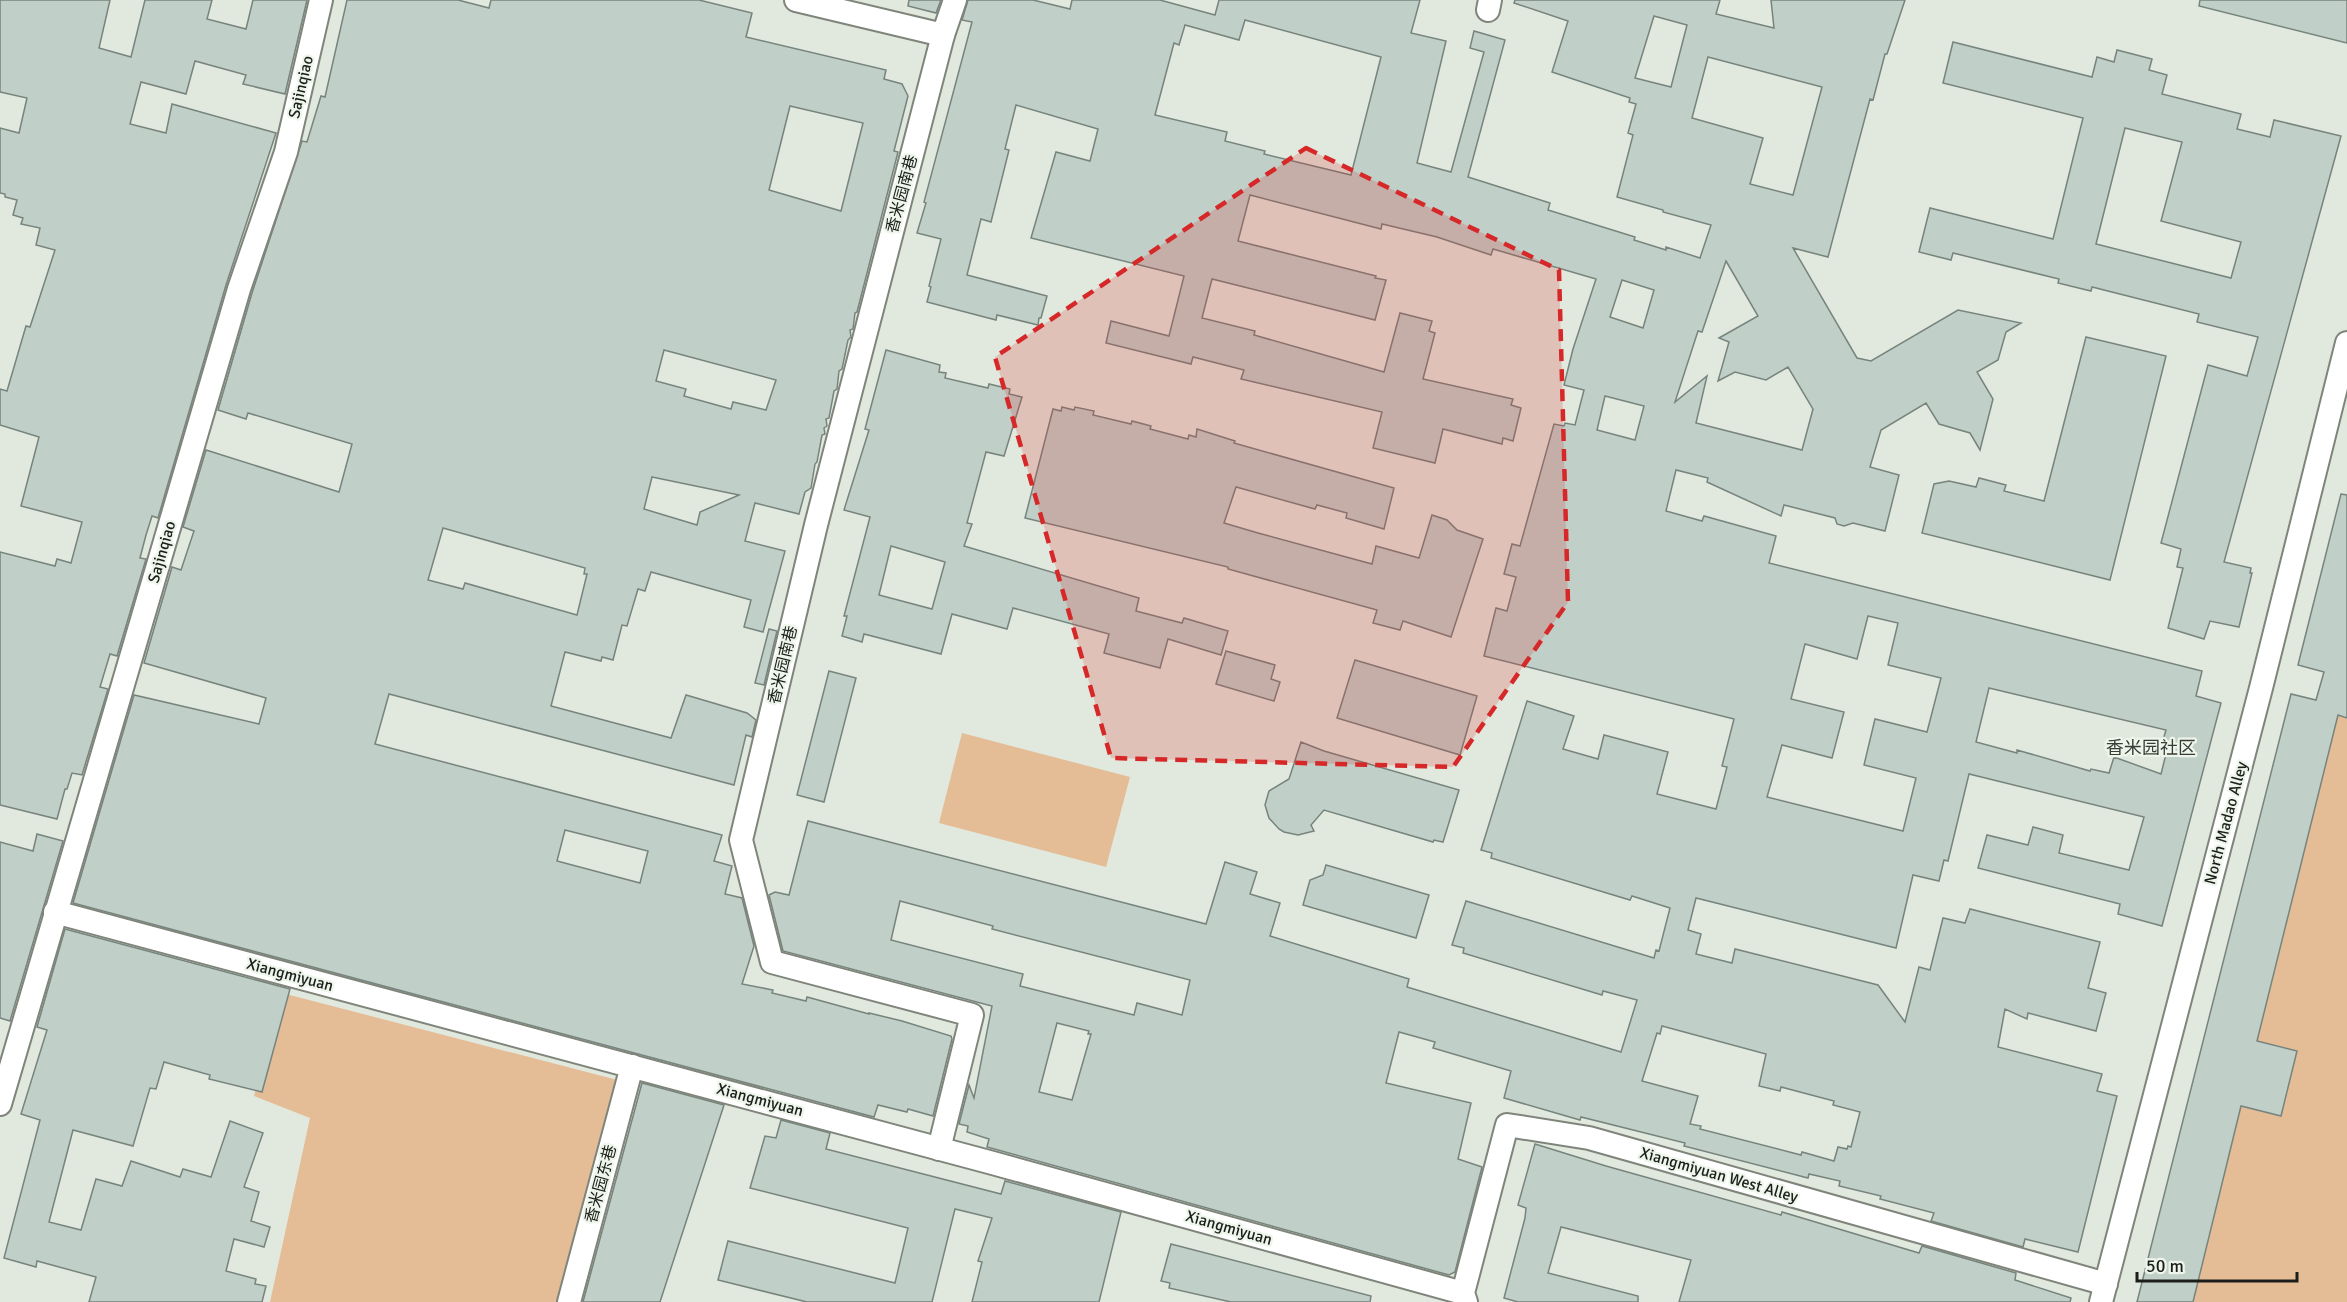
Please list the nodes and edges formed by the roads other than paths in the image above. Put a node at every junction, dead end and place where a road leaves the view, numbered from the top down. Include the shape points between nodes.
1 (321, 0) edge
2 (796, 0) edge
3 (954, 0) edge
4 (943, 35) junction
5 (2347, 344) edge
6 (56, 912) junction
7 (632, 1066) junction
8 (0, 1104) edge
9 (939, 1149) junction
10 (2104, 1293) edge
11 (1464, 1298) edge
12 (569, 1302) edge

1 - 6 street, Sajinqiao via 286,152 239,289
2 - 4 street
3 - 4 street
4 - 9 street, 香米园南巷 via 816,525 741,840 772,962 972,1015
5 - 10 street, North Madao Alley
6 - 7 street, Xiangmiyuan
6 - 8 street, Sajinqiao
7 - 9 street, Xiangmiyuan
7 - 12 street, 香米园东巷
9 - 11 street, Xiangmiyuan
10 - 11 street, Xiangmiyuan West Alley via 1589,1138 1507,1125

